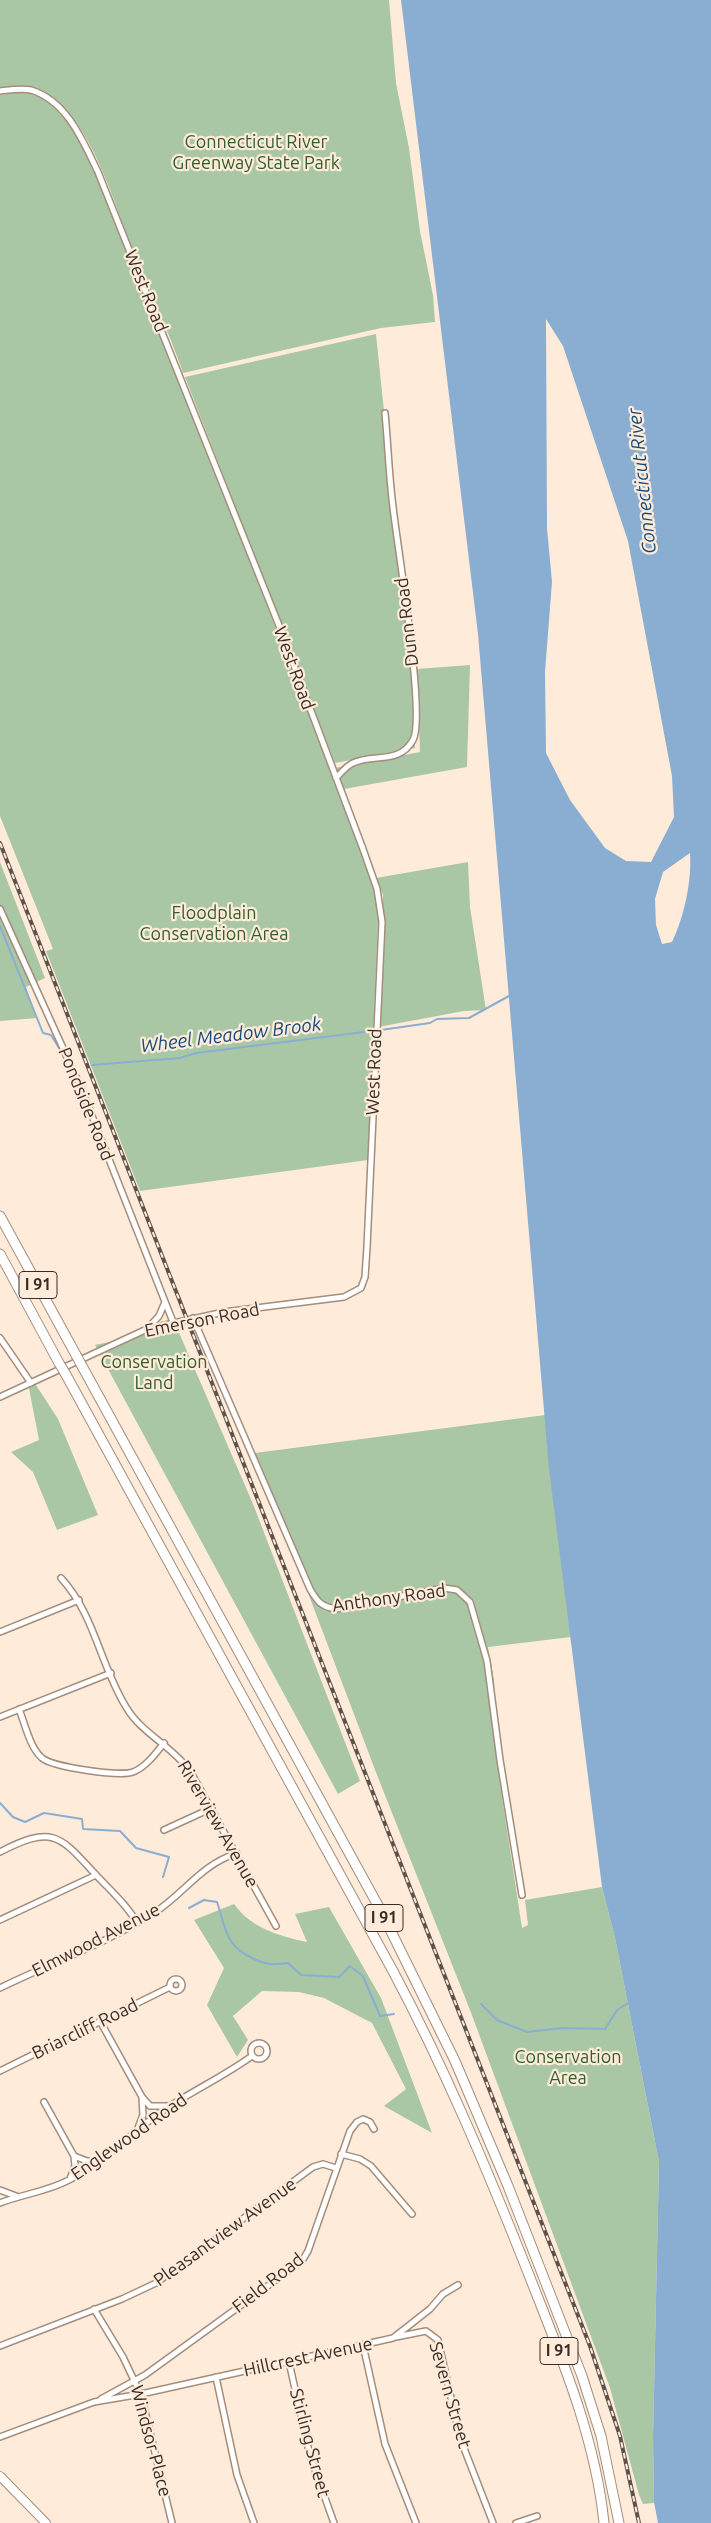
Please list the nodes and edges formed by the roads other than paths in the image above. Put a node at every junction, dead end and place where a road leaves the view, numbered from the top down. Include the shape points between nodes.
1 (0, 91) edge
2 (384, 413) dead end
3 (336, 778) junction
4 (0, 909) edge
5 (0, 1216) edge
6 (0, 1254) edge
7 (356, 1292) joint
8 (165, 1302) junction
9 (193, 1318) junction
10 (173, 1322) junction
11 (147, 1329) junction
12 (0, 1338) edge
13 (31, 1383) junction
14 (0, 1397) edge
15 (61, 1578) dead end
16 (79, 1600) junction
17 (0, 1632) edge
18 (111, 1673) junction
19 (18, 1709) junction
20 (0, 1717) edge
21 (164, 1743) junction
22 (212, 1808) junction
23 (164, 1830) dead end
24 (0, 1852) edge
25 (236, 1853) junction
26 (96, 1875) junction
27 (522, 1895) dead end
28 (0, 1920) edge
29 (137, 1922) junction
30 (276, 1926) dead end
31 (0, 1988) edge
32 (170, 1988) dead end
33 (100, 2021) junction
34 (252, 2056) dead end
35 (0, 2071) edge
36 (142, 2097) junction
37 (44, 2102) dead end
38 (170, 2106) junction
39 (374, 2129) dead end
40 (135, 2134) junction
41 (341, 2154) junction
42 (74, 2156) junction
43 (101, 2161) junction
44 (336, 2168) junction
45 (69, 2180) junction
46 (0, 2190) edge
47 (18, 2196) junction
48 (0, 2203) edge
49 (412, 2214) dead end
50 (458, 2285) dead end
51 (94, 2309) junction
52 (393, 2338) junction
53 (363, 2345) junction
54 (0, 2346) edge
55 (289, 2362) junction
56 (216, 2377) junction
57 (135, 2381) junction
58 (141, 2394) junction
59 (94, 2402) junction
60 (0, 2437) edge
61 (0, 2476) edge
62 (537, 2516) dead end
63 (46, 2523) edge
64 (172, 2523) edge
65 (254, 2523) edge
66 (334, 2523) edge
67 (416, 2523) edge
68 (493, 2523) edge
69 (516, 2523) edge
70 (604, 2523) edge
71 (618, 2523) edge

1 - 3 street, West Road via 30,90 49,98 63,110 77,131 98,172 215,460
2 - 3 street, Dunn Road via 417,731 408,748 400,753 390,758 353,762
3 - 7 street, West Road via 376,890 382,922 368,1247 364,1280
4 - 8 street, Pondside Road via 79,1083
5 - 71 highway, I 91, bridge via 380,1911 455,2061 582,2376 602,2436
6 - 70 highway, I 91, bridge via 397,1979 441,2066 491,2181 571,2383 592,2455
7 - 9 street, Emerson Road via 340,1298
8 - 10 street, Pondside Road
8 - 11 street via 159,1316
9 - 10 street, Emerson Road
9 - 27 street, Anthony Road via 318,1602 336,1609 444,1588 457,1590 470,1602 487,1662
10 - 11 street, Emerson Road
11 - 13 street, Emerson Road
12 - 13 street
13 - 14 street, Emerson Road
15 - 16 street, Riverview Avenue
16 - 17 street
16 - 18 street, Riverview Avenue
18 - 19 street
18 - 21 street, Riverview Avenue via 130,1713
19 - 20 street
19 - 21 street via 40,1756 54,1764 129,1773 145,1764
21 - 22 street, Riverview Avenue via 187,1766
22 - 23 street
22 - 25 street, Riverview Avenue
24 - 26 street via 39,1837 56,1839 71,1846
25 - 29 street, Elmwood Avenue via 208,1867 175,1898
25 - 30 street, Riverview Avenue
26 - 28 street
26 - 29 street
29 - 31 street, Elmwood Avenue
32 - 33 street, Briarcliff Road
33 - 35 street, Briarcliff Road
33 - 36 street
34 - 38 street, Englewood Road
36 - 38 street via 153,2106
36 - 40 street via 143,2115
37 - 42 street
38 - 40 street, Englewood Road
39 - 41 street, Field Road via 367,2120 359,2121 350,2130
40 - 43 street, Englewood Road
41 - 44 street, Field Road
41 - 49 street via 371,2166
42 - 43 street via 87,2161
42 - 45 street via 75,2169
43 - 45 street, Englewood Road
44 - 51 street, Pleasantview Avenue via 323,2164 313,2166 160,2281
44 - 57 street, Field Road via 305,2258
45 - 47 street, Englewood Road via 37,2193
46 - 47 street
47 - 48 street, Englewood Road
50 - 52 street, Hillcrest Avenue via 443,2294 430,2309
51 - 54 street, Pleasantview Avenue
51 - 57 street, Windsor Place
52 - 53 street, Hillcrest Avenue
52 - 68 street, Severn Street via 426,2331 438,2342 458,2432
53 - 55 street, Hillcrest Avenue
53 - 67 street via 384,2440
55 - 56 street, Hillcrest Avenue
55 - 66 street, Stirling Street via 310,2456
56 - 58 street, Hillcrest Avenue
56 - 65 street via 237,2476
57 - 58 street, Windsor Place
57 - 59 street, Field Road
58 - 59 street, Field Road
58 - 64 street, Windsor Place
59 - 60 street, Field Road
61 - 63 main road
62 - 69 street

